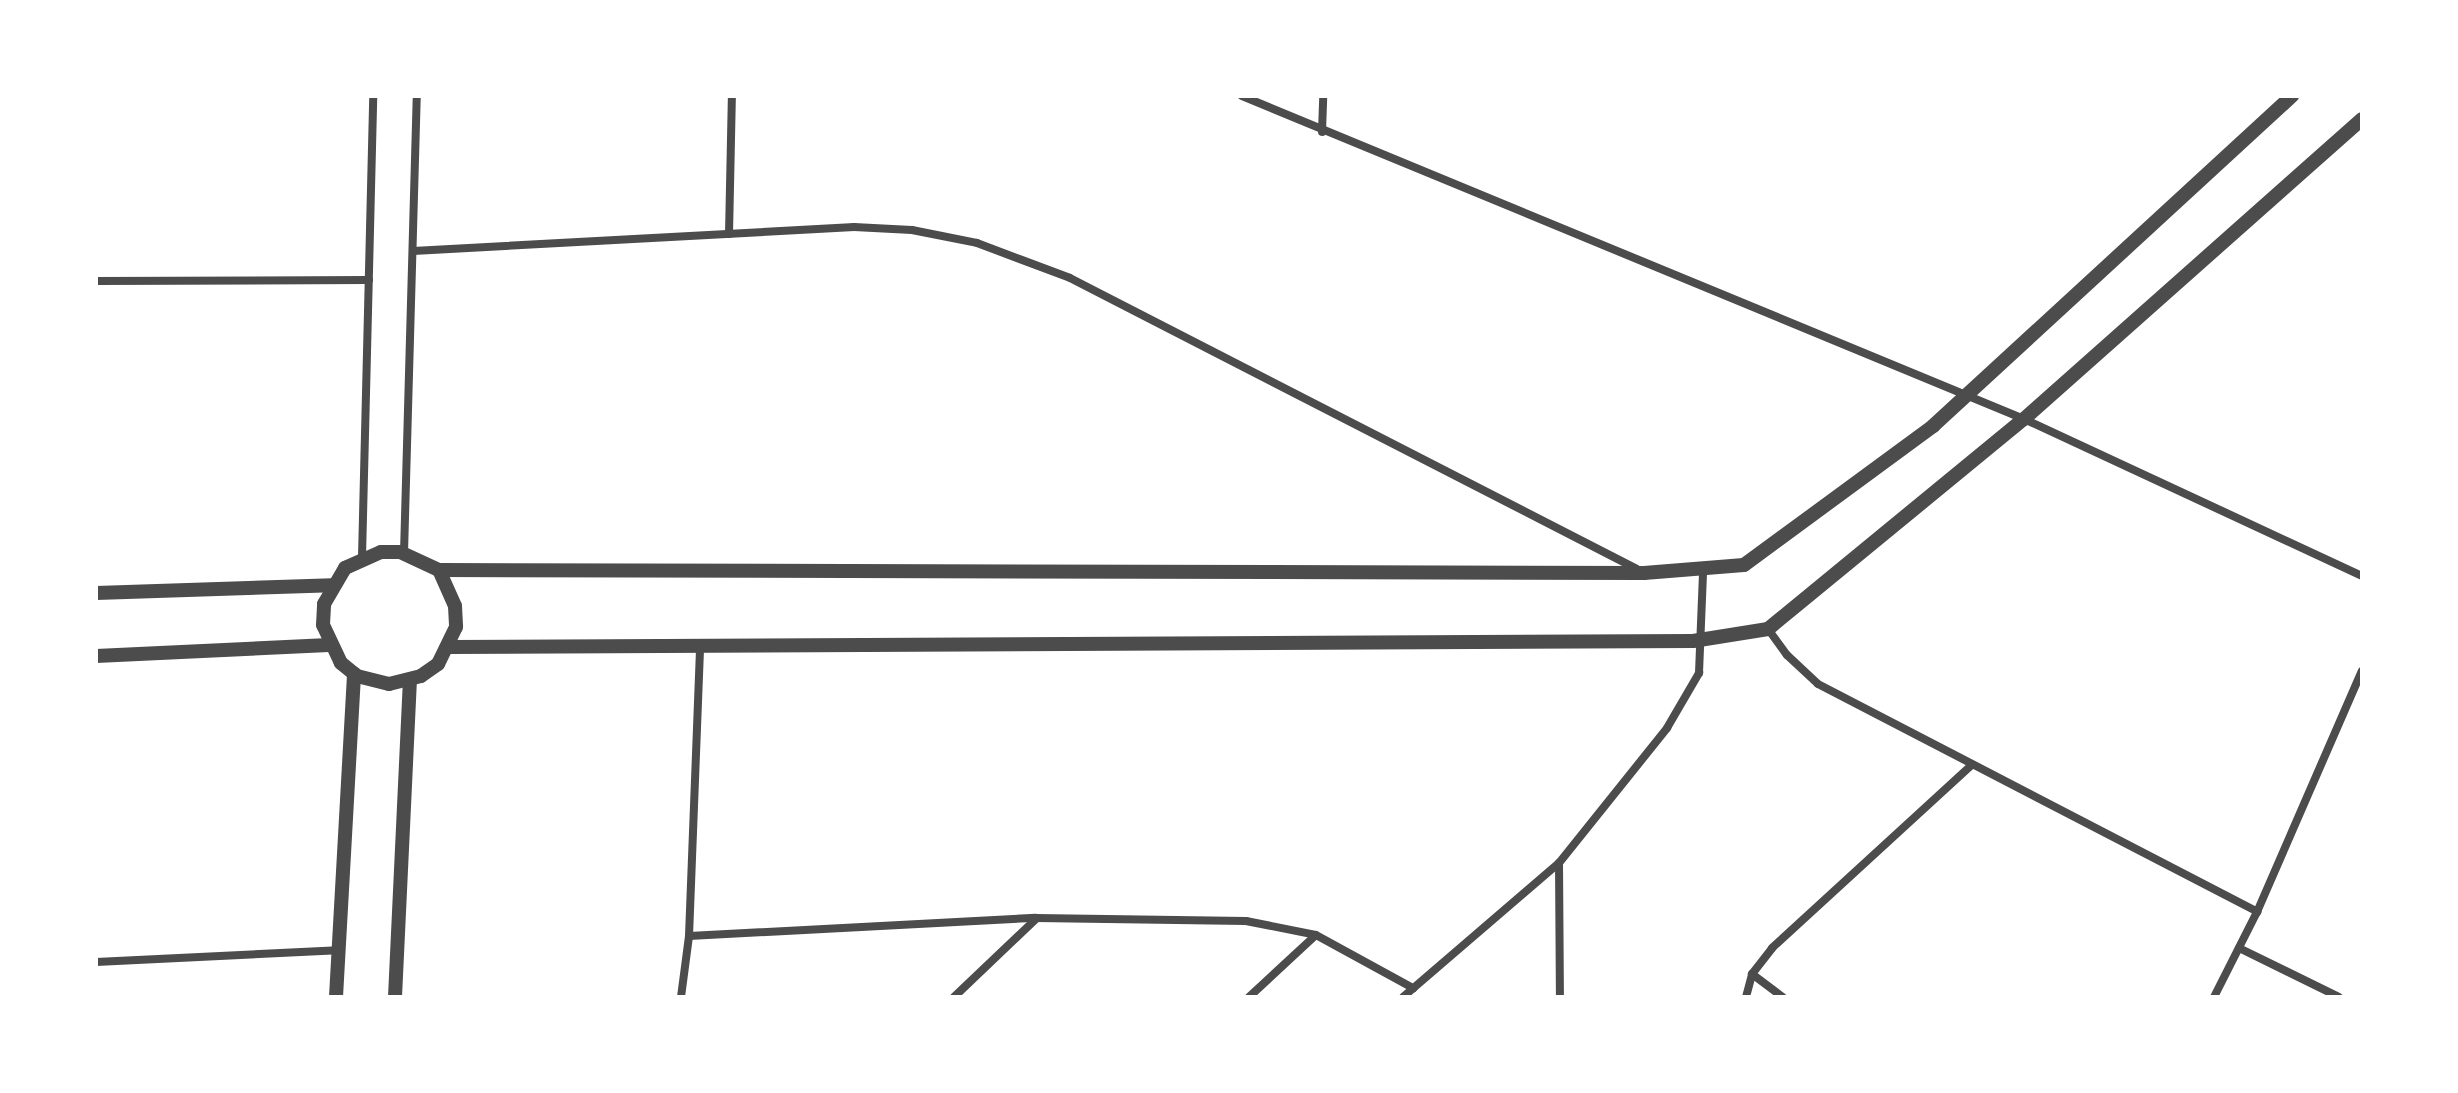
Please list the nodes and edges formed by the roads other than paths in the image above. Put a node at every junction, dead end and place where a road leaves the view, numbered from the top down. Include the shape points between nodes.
1 (373, 96) edge
2 (417, 96) edge
3 (732, 96) edge
4 (1242, 96) edge
5 (1323, 96) edge
6 (2292, 96) edge
7 (2362, 119) edge
8 (1322, 132) junction
9 (729, 234) junction
10 (413, 251) junction
11 (369, 280) junction
12 (96, 281) edge
13 (1966, 397) junction
14 (2024, 419) junction
15 (404, 553) junction
16 (362, 557) junction
17 (439, 570) junction
18 (1703, 572) junction
19 (1644, 573) junction
20 (2362, 576) edge
21 (332, 585) junction
22 (96, 593) edge
23 (1768, 629) junction
24 (1703, 639) junction
25 (701, 643) junction
26 (329, 645) junction
27 (450, 647) junction
28 (96, 656) edge
29 (2362, 671) edge
30 (354, 673) junction
31 (410, 680) junction
32 (1972, 765) junction
33 (1559, 863) junction
34 (2257, 912) junction
35 (1036, 918) junction
36 (1316, 935) junction
37 (689, 936) junction
38 (2239, 948) junction
39 (338, 950) junction
40 (96, 962) edge
41 (1752, 974) junction
42 (1413, 988) junction
43 (336, 997) edge
44 (395, 997) edge
45 (681, 997) edge
46 (954, 997) edge
47 (1249, 997) edge
48 (1403, 997) edge
49 (1560, 997) edge
50 (1746, 997) edge
51 (1783, 997) edge
52 (2214, 997) edge
53 (2339, 997) edge

1 - 11 street
2 - 10 street
3 - 9 street
4 - 8 street
5 - 8 street
6 - 13 street
7 - 14 street
8 - 13 street
9 - 10 street
9 - 19 street via 854,227 912,230 977,243 1070,278
10 - 15 street
11 - 12 street
11 - 16 street
13 - 14 street
13 - 18 street via 1744,565
14 - 20 street
14 - 23 street
15 - 16 street
15 - 17 street
16 - 21 street
17 - 19 street
17 - 27 street via 455,606
18 - 19 street
18 - 24 street
21 - 22 street
21 - 26 street via 323,625
23 - 24 street
23 - 32 street via 1818,684
24 - 25 street
24 - 33 street via 1699,673 1667,728
25 - 27 street
25 - 37 street
26 - 28 street
26 - 30 street
27 - 31 street via 438,664
29 - 34 street
30 - 31 street via 372,682
30 - 39 street
31 - 44 street
32 - 34 street
32 - 41 street via 1772,948
33 - 42 street
33 - 49 street
34 - 38 street
35 - 36 street via 1246,921
35 - 37 street
35 - 46 street
36 - 42 street
36 - 47 street
37 - 45 street
38 - 52 street
38 - 53 street
39 - 40 street
39 - 43 street
41 - 50 street
41 - 51 street
42 - 48 street

